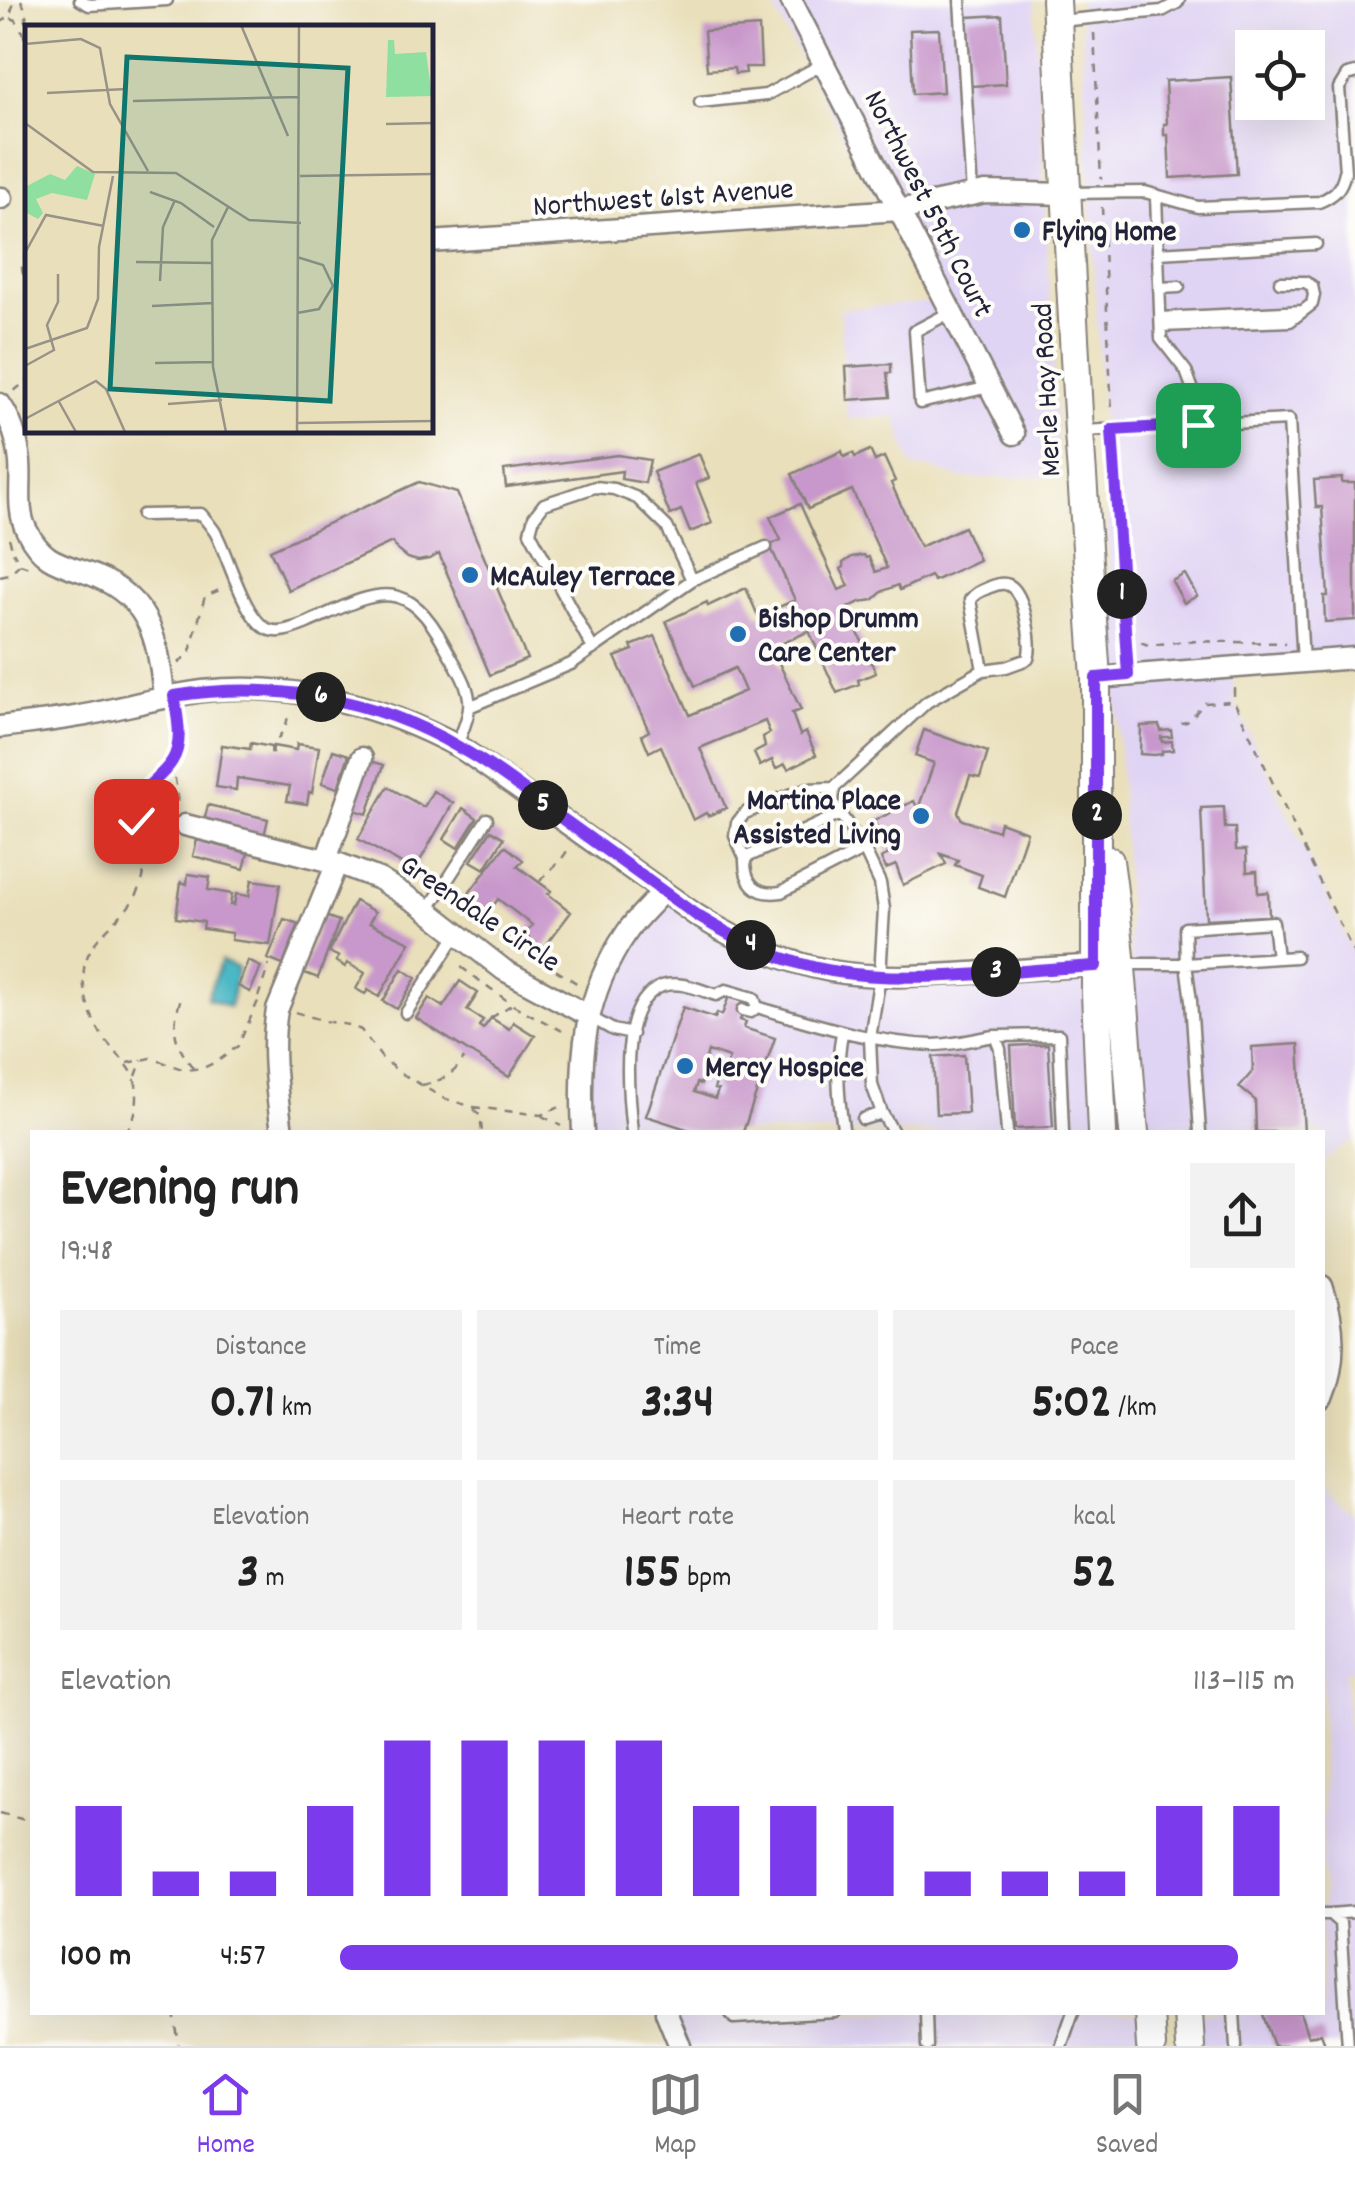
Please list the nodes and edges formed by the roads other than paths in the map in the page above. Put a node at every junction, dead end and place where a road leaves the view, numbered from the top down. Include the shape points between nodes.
1 (80, 0) edge
2 (167, 0) edge
3 (792, 0) edge
4 (960, 0) edge
5 (1178, 0) edge
6 (1057, 10) edge
7 (824, 64) junction
8 (1355, 73) edge
9 (700, 102) dead end
10 (1066, 194) junction
11 (972, 195) junction
12 (1156, 195) junction
13 (900, 210) junction
14 (432, 242) edge
15 (1316, 244) dead end
16 (1158, 252) junction
17 (1280, 282) dead end
18 (1178, 287) dead end
19 (1159, 288) junction
20 (952, 312) junction
21 (1161, 322) junction
22 (990, 386) junction
23 (0, 404) edge
24 (1198, 425) junction
25 (1079, 432) junction
26 (1014, 434) dead end
27 (142, 515) dead end
28 (766, 546) dead end
29 (692, 580) junction
30 (593, 650) junction
31 (1355, 658) edge
32 (1303, 662) junction
33 (983, 670) junction
34 (1096, 678) junction
35 (169, 696) junction
36 (470, 706) junction
37 (0, 728) edge
38 (457, 746) junction
39 (362, 758) dead end
40 (834, 788) junction
41 (840, 814) junction
42 (487, 819) dead end
43 (185, 824) road end
44 (864, 849) junction
45 (745, 858) junction
46 (332, 861) junction
47 (664, 891) junction
48 (428, 910) junction
49 (458, 932) junction
50 (1296, 956) dead end
51 (1277, 958) junction
52 (1186, 964) junction
53 (1108, 965) junction
54 (880, 976) junction
55 (716, 995) junction
56 (726, 1005) dead end
57 (757, 1007) junction
58 (743, 1010) dead end
59 (406, 1013) dead end
60 (589, 1016) junction
61 (842, 1033) junction
62 (632, 1034) junction
63 (996, 1036) junction
64 (870, 1038) junction
65 (882, 1113) junction
66 (863, 1119) dead end
67 (842, 1128) dead end
68 (282, 1130) edge
69 (583, 1130) edge
70 (632, 1130) edge
71 (892, 1130) edge
72 (1008, 1130) edge
73 (1062, 1130) edge
74 (1102, 1130) edge
75 (1134, 1130) edge
76 (1200, 1130) edge
77 (1325, 1298) edge
78 (1327, 1363) edge
79 (1355, 1912) edge
80 (1326, 1914) edge
81 (667, 2015) edge
82 (732, 2015) edge
83 (784, 2015) edge
84 (926, 2015) edge
85 (1072, 2015) edge
86 (1149, 2015) edge
87 (1188, 2015) edge
88 (1234, 2015) edge
89 (680, 2046) edge
90 (928, 2046) edge
91 (1060, 2046) edge
92 (1151, 2046) edge
93 (1190, 2046) edge
94 (1236, 2046) edge
95 (1348, 2046) edge

1 - 2 lane
3 - 7 street, Northwest 59th Court
4 - 11 lane
5 - 6 lane via 1162,10
6 - 10 main road, Merle Hay Road
7 - 9 lane via 766,94
7 - 13 street, Northwest 59th Court
8 - 12 lane via 1339,88 1345,172 1333,196 1198,208
10 - 11 street, Northwest 61st Avenue
10 - 12 lane
10 - 25 main road, Merle Hay Road
11 - 13 street, Northwest 61st Avenue
12 - 16 lane
13 - 14 street, Northwest 61st Avenue
13 - 20 street, Northwest 59th Court
15 - 16 lane
16 - 19 lane
17 - 21 lane via 1312,286 1312,304 1304,311
18 - 19 lane
19 - 21 lane
20 - 22 street, Northwest 59th Court
20 - 22 lane via 915,331 920,403
21 - 24 lane via 1162,339 1193,390
22 - 26 street, Northwest 59th Court
23 - 35 street via 15,436 25,528 60,565 114,585 138,606 154,634
24 - 25 lane
24 - 32 lane via 1290,420
25 - 34 main road, Merle Hay Road
27 - 36 lane via 201,514 254,619 270,630 290,630 370,596 406,598 436,628
28 - 29 lane
29 - 30 lane
29 - 30 lane via 667,527 637,498 595,487 544,504 530,532
30 - 36 lane
31 - 32 street
32 - 34 street
33 - 33 lane via 1023,662 1031,653 1021,602 1008,584 970,600
33 - 40 lane via 927,702
34 - 53 main road, Merle Hay Road
35 - 37 street
35 - 38 street via 273,691 333,699 392,716
36 - 38 lane
38 - 47 street
39 - 46 street
40 - 41 lane via 832,803
40 - 45 lane via 805,789 745,812 734,836
41 - 44 lane
41 - 45 lane
42 - 48 lane
43 - 46 street, Greendale Circle
44 - 45 lane via 768,894 744,874
44 - 54 lane via 884,909
46 - 48 street, Greendale Circle via 379,879
46 - 68 street via 273,1032
47 - 54 street via 762,950 832,971
47 - 60 street via 628,930 602,975
48 - 49 street, Greendale Circle
49 - 59 lane
49 - 60 street, Greendale Circle via 504,970
50 - 51 lane
51 - 52 lane
51 - 52 lane via 1274,922 1265,922 1185,928
52 - 53 lane
52 - 76 lane
53 - 54 street
53 - 74 main road, Merle Hay Road
53 - 75 main road, Merle Hay Road
54 - 64 lane
55 - 56 lane
55 - 57 lane via 726,990 754,998
55 - 62 lane via 681,984 662,986 642,1001
57 - 58 lane
57 - 61 lane
60 - 62 lane
60 - 69 street via 582,1048
61 - 64 lane
61 - 67 lane
62 - 70 lane
63 - 64 lane via 936,1045
63 - 72 lane
63 - 73 lane via 1059,1035
64 - 65 lane via 872,1085
65 - 66 lane
65 - 71 lane
77 - 78 street via 1332,1325
79 - 80 lane
80 - 95 lane via 1340,1924
81 - 89 street
82 - 83 lane
84 - 90 lane
85 - 91 lane
86 - 92 main road
87 - 93 main road
88 - 94 lane

